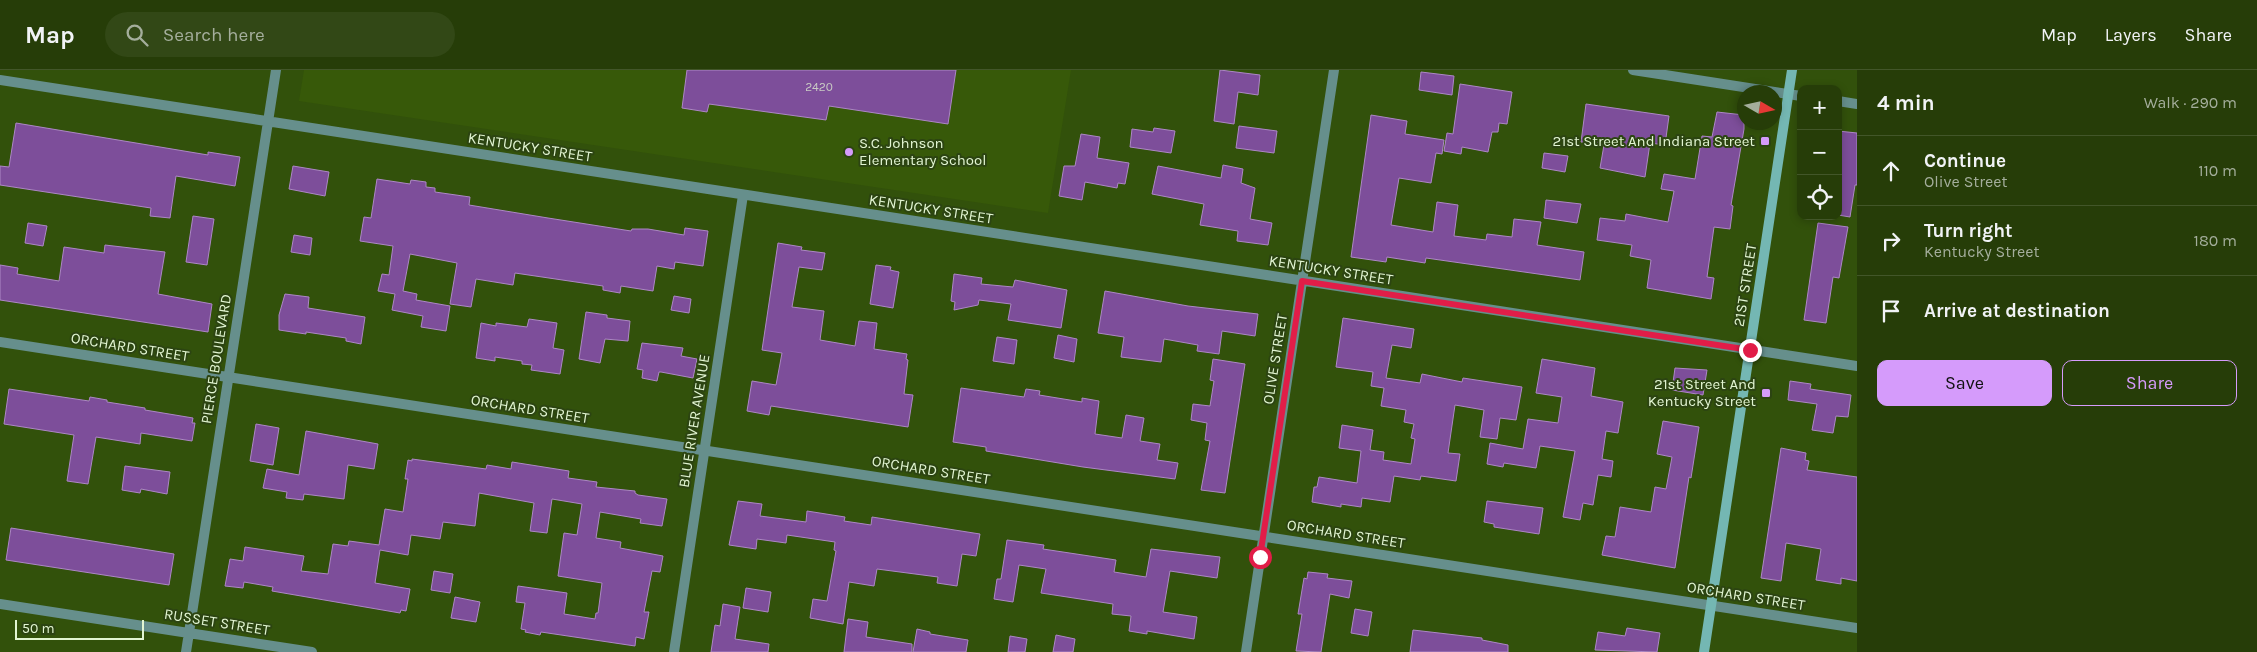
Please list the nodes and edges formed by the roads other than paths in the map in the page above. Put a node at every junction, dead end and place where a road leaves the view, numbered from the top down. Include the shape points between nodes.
1 (276, 70) edge
2 (1334, 70) edge
3 (1633, 70) edge
4 (1792, 70) edge
5 (0, 80) edge
6 (1788, 94) junction
7 (1797, 95) edge
8 (1842, 102) edge
9 (1857, 104) edge
10 (268, 122) junction
11 (744, 195) junction
12 (1302, 281) junction
13 (0, 342) edge
14 (1750, 350) junction
15 (1857, 366) edge
16 (229, 377) junction
17 (704, 451) junction
18 (1263, 537) junction
19 (0, 604) edge
20 (1711, 606) junction
21 (1857, 628) edge
22 (189, 633) junction
23 (186, 652) edge
24 (312, 652) edge
25 (674, 652) edge
26 (1246, 652) edge
27 (1704, 652) edge

1 - 10 street, PIERCE BOULEVARD
2 - 12 street, OLIVE STREET
3 - 6 street
4 - 6 street, 21ST STREET
5 - 10 street, KENTUCKY STREET
6 - 7 street
6 - 14 street, 21ST STREET
8 - 9 street
10 - 11 street, KENTUCKY STREET
10 - 16 street, PIERCE BOULEVARD
11 - 12 street, KENTUCKY STREET
11 - 17 street, BLUE RIVER AVENUE
12 - 14 street, KENTUCKY STREET
12 - 18 street, OLIVE STREET
13 - 16 street, ORCHARD STREET
14 - 15 street, KENTUCKY STREET
14 - 20 street, 21ST STREET
16 - 17 street, ORCHARD STREET
16 - 22 street, PIERCE BOULEVARD
17 - 18 street, ORCHARD STREET
17 - 25 street, BLUE RIVER AVENUE
18 - 20 street, ORCHARD STREET
18 - 26 street, OLIVE STREET
19 - 22 street, RUSSET STREET
20 - 21 street, ORCHARD STREET
20 - 27 street, 21ST STREET
22 - 23 street, PIERCE BOULEVARD
22 - 24 street, RUSSET STREET

